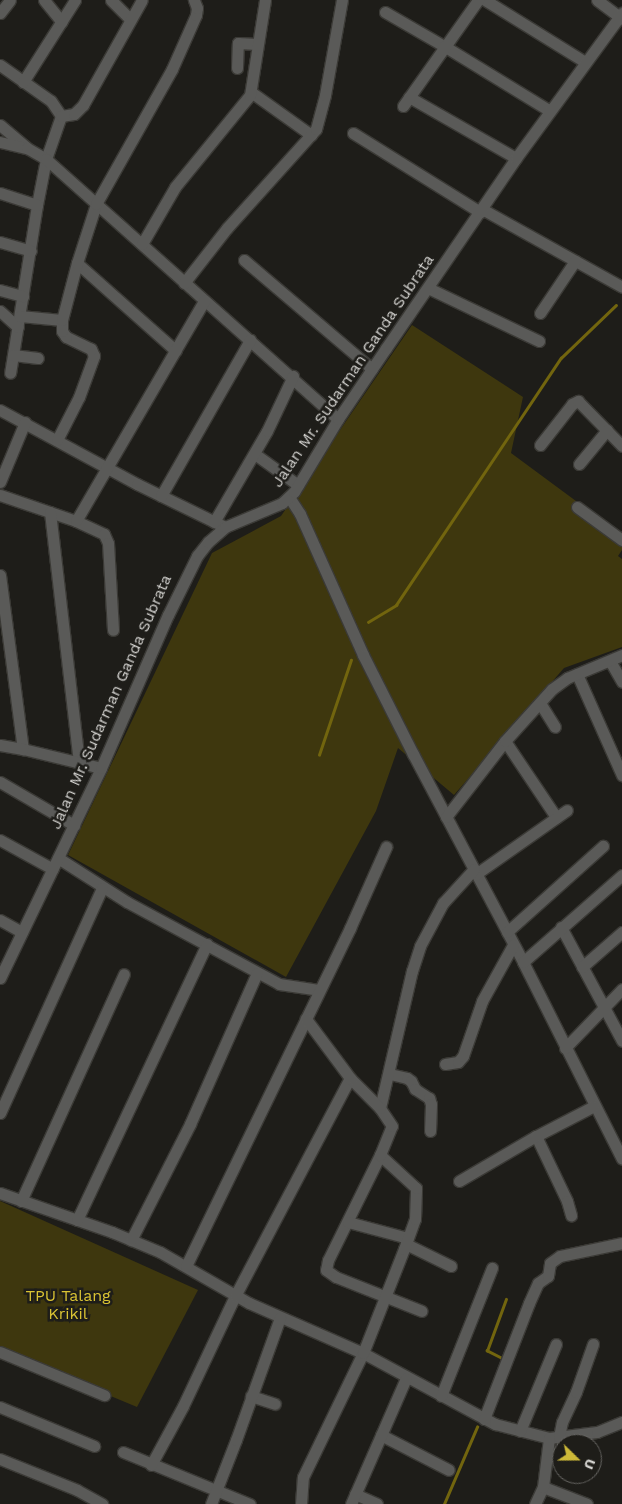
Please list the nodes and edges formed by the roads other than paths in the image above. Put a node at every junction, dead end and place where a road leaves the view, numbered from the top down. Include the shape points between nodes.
1 (10, 0) edge
2 (44, 0) edge
3 (76, 0) edge
4 (111, 0) edge
5 (142, 0) edge
6 (194, 0) edge
7 (265, 0) edge
8 (342, 0) edge
9 (478, 0) edge
10 (485, 0) edge
11 (597, 0) edge
12 (385, 12) dead end
13 (0, 13) edge
14 (621, 16) edge
15 (130, 19) junction
16 (62, 22) junction
17 (257, 44) junction
18 (444, 46) junction
19 (585, 62) junction
20 (237, 68) dead end
21 (1, 69) edge
22 (23, 82) junction
23 (251, 92) junction
24 (550, 111) junction
25 (61, 116) junction
26 (0, 125) edge
27 (353, 133) dead end
28 (311, 136) junction
29 (0, 142) edge
30 (27, 148) junction
31 (516, 158) junction
32 (46, 159) junction
33 (0, 193) edge
34 (96, 204) junction
35 (37, 205) junction
36 (481, 210) junction
37 (0, 242) edge
38 (142, 244) junction
39 (31, 252) junction
40 (244, 260) dead end
41 (575, 261) junction
42 (77, 263) junction
43 (184, 283) junction
44 (622, 287) edge
45 (428, 288) junction
46 (0, 290) edge
47 (24, 296) junction
48 (204, 301) junction
49 (0, 311) edge
50 (540, 313) dead end
51 (62, 320) junction
52 (19, 322) junction
53 (250, 340) junction
54 (539, 341) dead end
55 (176, 351) junction
56 (13, 355) junction
57 (38, 358) dead end
58 (372, 369) junction
59 (10, 373) dead end
60 (293, 376) junction
61 (0, 410) edge
62 (338, 419) junction
63 (25, 422) junction
64 (607, 430) junction
65 (57, 440) junction
66 (540, 445) dead end
67 (622, 446) edge
68 (259, 457) dead end
69 (579, 464) dead end
70 (106, 467) junction
71 (0, 482) edge
72 (298, 485) junction
73 (0, 495) edge
74 (161, 496) junction
75 (289, 497) junction
76 (578, 507) dead end
77 (50, 512) junction
78 (76, 522) junction
79 (214, 522) junction
80 (225, 527) junction
81 (622, 540) edge
82 (0, 575) edge
83 (113, 630) dead end
84 (622, 655) edge
85 (610, 661) junction
86 (577, 674) junction
87 (622, 682) edge
88 (540, 703) junction
89 (555, 728) dead end
90 (505, 741) junction
91 (0, 745) edge
92 (23, 749) junction
93 (79, 764) junction
94 (101, 768) junction
95 (622, 775) edge
96 (0, 782) edge
97 (567, 810) dead end
98 (446, 817) junction
99 (556, 817) junction
100 (74, 826) junction
101 (0, 840) edge
102 (602, 846) dead end
103 (386, 847) dead end
104 (58, 858) junction
105 (53, 869) junction
106 (475, 872) junction
107 (622, 874) edge
108 (102, 888) junction
109 (0, 920) edge
110 (561, 927) junction
111 (22, 932) junction
112 (507, 932) junction
113 (622, 932) edge
114 (207, 944) junction
115 (513, 945) junction
116 (523, 962) junction
117 (582, 967) junction
118 (258, 972) junction
119 (124, 974) dead end
120 (0, 978) edge
121 (622, 989) edge
122 (319, 990) junction
123 (603, 1008) junction
124 (306, 1019) junction
125 (622, 1041) edge
126 (565, 1048) junction
127 (445, 1064) dead end
128 (390, 1074) junction
129 (350, 1078) junction
130 (594, 1106) junction
131 (380, 1108) junction
132 (0, 1112) edge
133 (430, 1131) dead end
134 (536, 1136) junction
135 (618, 1141) edge
136 (380, 1155) junction
137 (622, 1158) edge
138 (459, 1181) dead end
139 (0, 1193) edge
140 (21, 1201) junction
141 (572, 1215) dead end
142 (78, 1220) junction
143 (348, 1222) junction
144 (131, 1240) junction
145 (407, 1241) junction
146 (622, 1243) edge
147 (186, 1266) junction
148 (451, 1266) dead end
149 (492, 1268) dead end
150 (236, 1296) junction
151 (385, 1298) junction
152 (422, 1311) dead end
153 (280, 1318) junction
154 (556, 1344) dead end
155 (594, 1344) dead end
156 (0, 1352) edge
157 (363, 1353) junction
158 (406, 1378) junction
159 (104, 1395) dead end
160 (251, 1396) junction
161 (441, 1396) junction
162 (275, 1404) dead end
163 (0, 1407) edge
164 (484, 1419) junction
165 (622, 1422) edge
166 (520, 1431) junction
167 (381, 1434) junction
168 (556, 1434) edge
169 (580, 1434) edge
170 (552, 1437) edge
171 (94, 1446) dead end
172 (552, 1446) edge
173 (122, 1452) dead end
174 (0, 1459) edge
175 (151, 1465) junction
176 (449, 1470) dead end
177 (543, 1488) junction
178 (216, 1491) junction
179 (353, 1499) edge
180 (102, 1504) edge
181 (211, 1504) edge
182 (250, 1504) edge
183 (301, 1504) edge
184 (377, 1504) edge
185 (535, 1504) edge
186 (587, 1504) edge

1 - 13 street
2 - 16 street
3 - 16 street
4 - 15 street
5 - 15 street
6 - 34 street via 196,15 172,69
7 - 17 street
8 - 28 street via 322,114
9 - 18 street
10 - 19 street
11 - 14 street
12 - 18 street
14 - 19 street, Jalan Mr. Sudarman Ganda Subrata
15 - 25 street via 83,105 74,114
16 - 22 street
17 - 20 street via 238,42
17 - 23 street
18 - 24 street
18 - 31 street via 406,101
19 - 24 street, Jalan Mr. Sudarman Ganda Subrata
21 - 22 street
22 - 25 street via 51,101
23 - 28 street
23 - 38 street via 175,187
24 - 31 street, Jalan Mr. Sudarman Ganda Subrata
25 - 32 street
26 - 30 street
27 - 36 street
28 - 43 street via 227,228
29 - 30 street
30 - 32 street
31 - 36 street, Jalan Mr. Sudarman Ganda Subrata
32 - 34 street
32 - 35 street
33 - 35 street
34 - 38 street
34 - 42 street
35 - 39 street
36 - 41 street
36 - 45 street, Jalan Mr. Sudarman Ganda Subrata
37 - 39 street
38 - 43 street
39 - 47 street
40 - 58 street
41 - 44 street
41 - 50 street
42 - 51 street
42 - 55 street
43 - 48 street
45 - 54 street
45 - 58 street, Jalan Mr. Sudarman Ganda Subrata
46 - 47 street
47 - 52 street
48 - 53 street
48 - 55 street
49 - 52 street
51 - 52 street
51 - 65 street via 63,334 91,349 94,356 79,397
52 - 56 street
53 - 60 street
53 - 74 street
55 - 70 street
56 - 57 street
56 - 59 street
58 - 62 street, Jalan Mr. Sudarman Ganda Subrata
60 - 62 street
60 - 79 street via 267,431
61 - 63 street
62 - 72 street, Jalan Mr. Sudarman Ganda Subrata
63 - 65 street
63 - 71 street
64 - 66 street via 580,402 575,402
64 - 67 street
64 - 69 street
65 - 70 street
68 - 72 street
70 - 74 street
70 - 78 street
72 - 75 street, Jalan Mr. Sudarman Ganda Subrata
73 - 77 street
74 - 79 street
75 - 80 street, Jalan Mr. Sudarman Ganda Subrata via 269,510
75 - 98 street
76 - 81 street
77 - 78 street
77 - 93 street
78 - 83 street via 99,531 106,539
79 - 80 street
80 - 94 street, Jalan Mr. Sudarman Ganda Subrata via 208,542 182,584
82 - 92 street
84 - 85 street
85 - 86 street
85 - 87 street
86 - 88 street via 558,684
86 - 95 street
88 - 89 street
88 - 90 street
90 - 98 street
90 - 99 street
91 - 92 street
92 - 93 street
93 - 94 street
94 - 100 street, Jalan Mr. Sudarman Ganda Subrata
96 - 100 street
97 - 99 street
98 - 106 street
99 - 106 street
100 - 104 street, Jalan Mr. Sudarman Ganda Subrata
101 - 105 street
102 - 112 street
103 - 122 street
104 - 105 street, Jalan Mr. Sudarman Ganda Subrata
104 - 108 street
105 - 111 street, Jalan Mr. Sudarman Ganda Subrata
106 - 112 street
106 - 128 street via 443,903 420,946
107 - 110 street
108 - 114 street
108 - 132 street
109 - 111 street
110 - 116 street
110 - 117 street
111 - 120 street, Jalan Mr. Sudarman Ganda Subrata
112 - 115 street
113 - 117 street
114 - 118 street
114 - 142 street
115 - 116 street
115 - 127 street via 482,1001 463,1056 458,1062
116 - 126 street
117 - 123 street
118 - 122 street via 286,986
118 - 144 street via 190,1124
119 - 140 street
121 - 123 street
122 - 124 street
123 - 125 street
123 - 126 street
124 - 129 street
124 - 147 street
126 - 130 street
128 - 131 street
128 - 133 street via 411,1080 415,1089 429,1098
129 - 131 street
129 - 150 street
130 - 134 street
130 - 135 street
131 - 136 street via 392,1126
134 - 138 street
134 - 141 street
135 - 137 street
136 - 143 street
136 - 145 street via 416,1188 415,1219
139 - 140 street
140 - 142 street
142 - 144 street
143 - 145 street
143 - 151 street via 328,1260 327,1272
144 - 147 street
145 - 148 street
145 - 151 street
146 - 164 street via 560,1256 550,1263 548,1276 538,1283 529,1303
147 - 150 street
149 - 161 street
150 - 153 street
150 - 175 street
151 - 152 street
151 - 157 street
153 - 157 street
153 - 160 street
154 - 166 street
155 - 168 street
156 - 159 street
157 - 158 street
157 - 183 street via 303,1477
158 - 161 street
158 - 167 street
160 - 162 street
160 - 178 street
161 - 164 street
163 - 171 street
164 - 166 street
165 - 169 street via 597,1432
166 - 170 street
167 - 176 street
167 - 179 street
172 - 177 street
173 - 175 street
174 - 180 street via 77,1490
175 - 178 street
177 - 185 street
177 - 186 street
178 - 181 street
178 - 182 street
179 - 184 street

